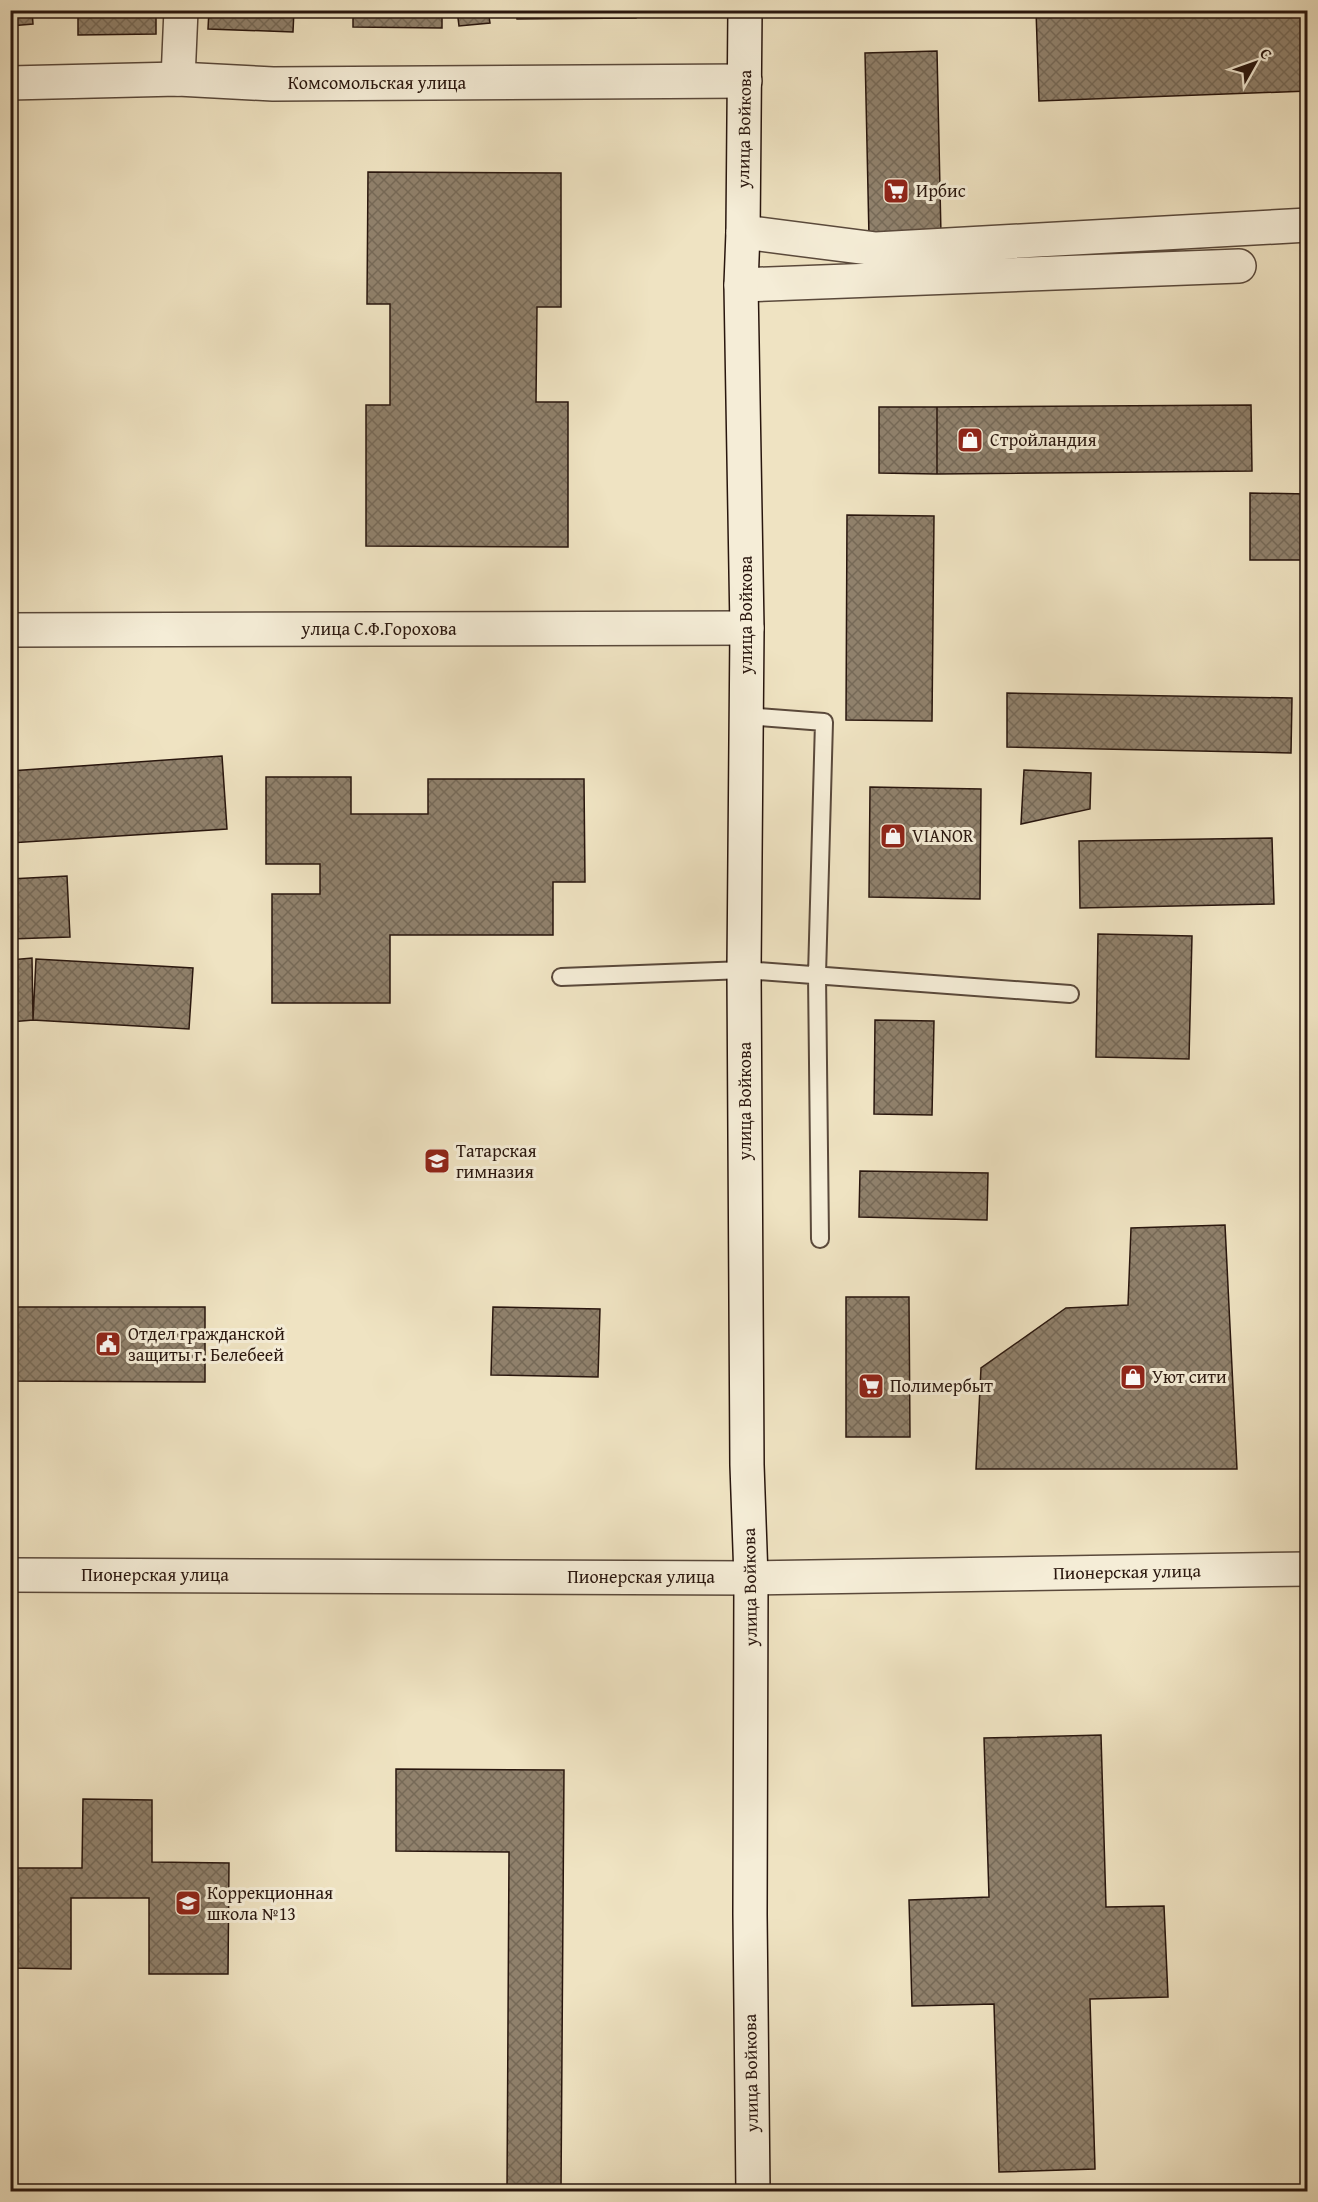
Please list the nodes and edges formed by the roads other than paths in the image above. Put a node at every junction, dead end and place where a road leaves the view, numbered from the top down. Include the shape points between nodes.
1 (181, 10) edge
2 (745, 10) edge
3 (178, 79) junction
4 (745, 81) junction
5 (10, 83) edge
6 (1308, 225) edge
7 (743, 232) junction
8 (1239, 266) dead end
9 (741, 285) junction
10 (747, 628) junction
11 (10, 630) edge
12 (746, 716) junction
13 (744, 970) junction
14 (817, 975) junction
15 (561, 977) dead end
16 (1070, 994) dead end
17 (820, 1239) dead end
18 (1308, 1569) edge
19 (10, 1575) edge
20 (751, 1578) junction
21 (753, 2192) edge

1 - 3 street
2 - 4 street, улица Войкова
3 - 4 street, Комсомольская улица via 273,84
3 - 5 street, Комсомольская улица
4 - 7 street, улица Войкова
6 - 7 street via 876,249
7 - 9 street, улица Войкова
8 - 9 street
9 - 10 street, улица Войкова
10 - 11 street, улица С.Ф.Горохова
10 - 12 street, улица Войкова
12 - 13 street, улица Войкова
12 - 14 lane via 824,722
13 - 14 lane
13 - 15 lane
13 - 20 street, улица Войкова
14 - 16 lane
14 - 17 lane
18 - 20 street, Пионерская улица
19 - 20 street, Пионерская улица
20 - 21 street, улица Войкова

